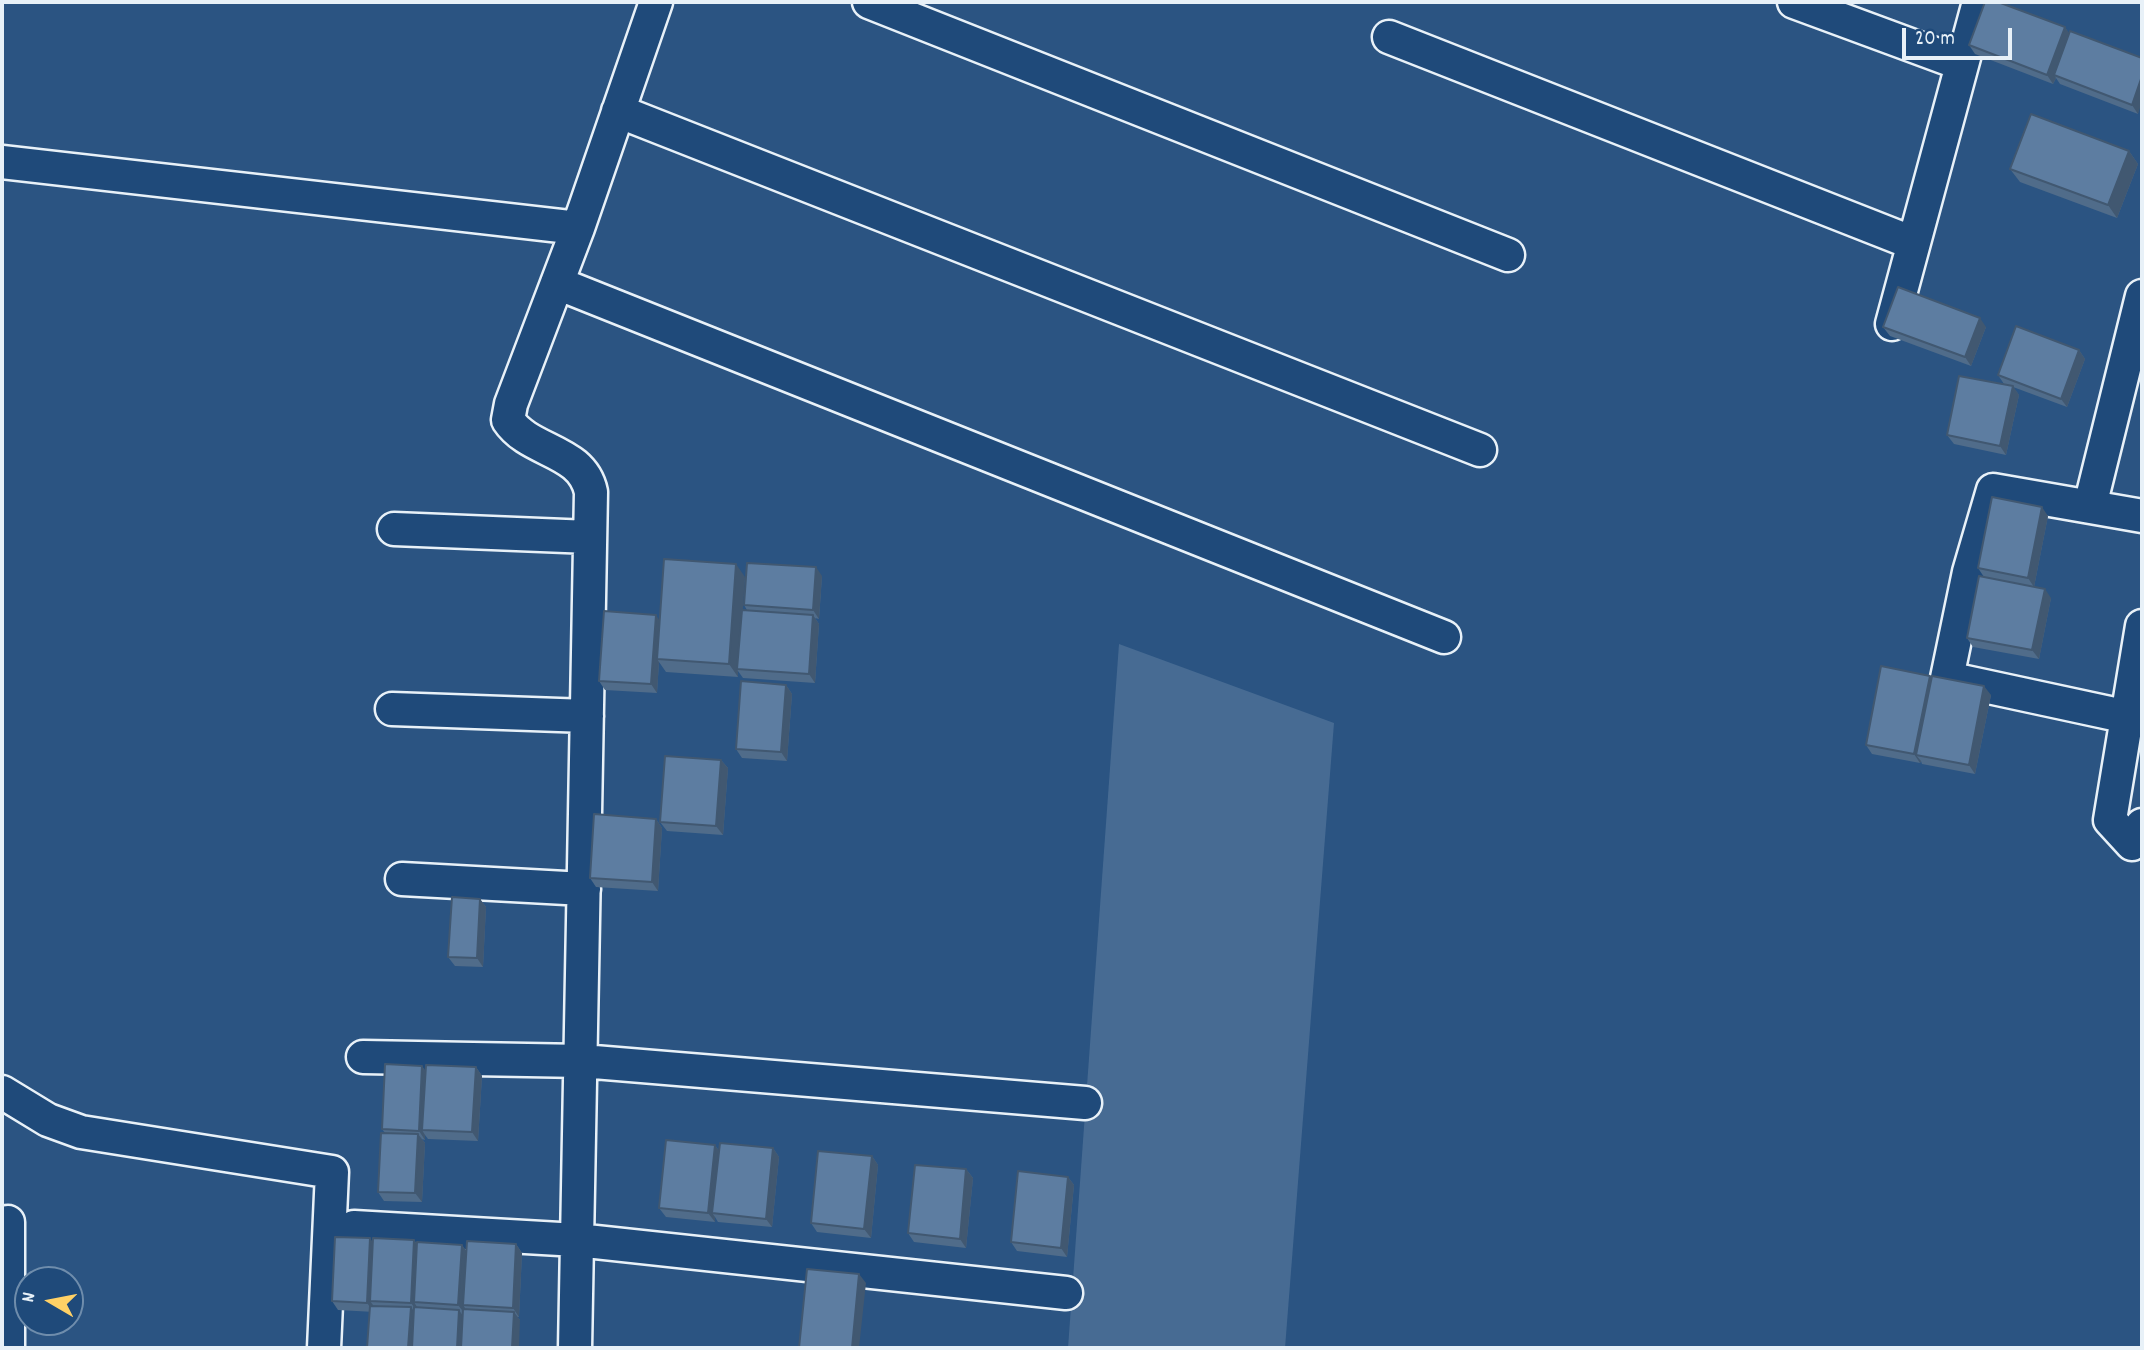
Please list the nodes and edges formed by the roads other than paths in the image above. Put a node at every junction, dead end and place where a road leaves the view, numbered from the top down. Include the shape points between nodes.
1 (656, 2) edge
2 (869, 2) edge
3 (1794, 2) edge
4 (1979, 2) edge
5 (1389, 37) dead end
6 (1962, 64) junction
7 (618, 111) junction
8 (2, 162) edge
9 (578, 228) junction
10 (1913, 243) junction
11 (1508, 255) dead end
12 (556, 283) junction
13 (2142, 296) edge
14 (1892, 324) edge
15 (1480, 450) dead end
16 (2090, 506) junction
17 (2142, 516) edge
18 (394, 529) dead end
19 (590, 537) junction
20 (2142, 626) edge
21 (1444, 637) dead end
22 (392, 709) dead end
23 (587, 716) junction
24 (2134, 719) edge
25 (2142, 825) edge
26 (402, 879) dead end
27 (584, 889) junction
28 (363, 1057) dead end
29 (582, 1061) junction
30 (2, 1092) edge
31 (1085, 1103) dead end
32 (8, 1222) dead end
33 (354, 1227) dead end
34 (577, 1240) junction
35 (1066, 1293) dead end
36 (8, 1348) edge
37 (324, 1348) edge
38 (575, 1348) edge

1 - 7 street
2 - 11 street
3 - 6 street
4 - 6 street
5 - 10 street
6 - 10 street
7 - 9 street
7 - 15 street
8 - 9 street
9 - 12 street
10 - 14 street
12 - 19 street via 508,420 517,433 579,465 591,492
12 - 21 street
13 - 16 street
16 - 17 street
16 - 24 street via 1993,490 1969,572 1947,678
18 - 19 street
19 - 23 street
20 - 24 street
22 - 23 street
23 - 27 street
24 - 25 street via 2110,820 2132,844
26 - 27 street
27 - 29 street
28 - 29 street
29 - 31 street
29 - 34 street
30 - 37 street via 48,1120 81,1132 332,1172
32 - 36 street
33 - 34 street
34 - 35 street
34 - 38 street

